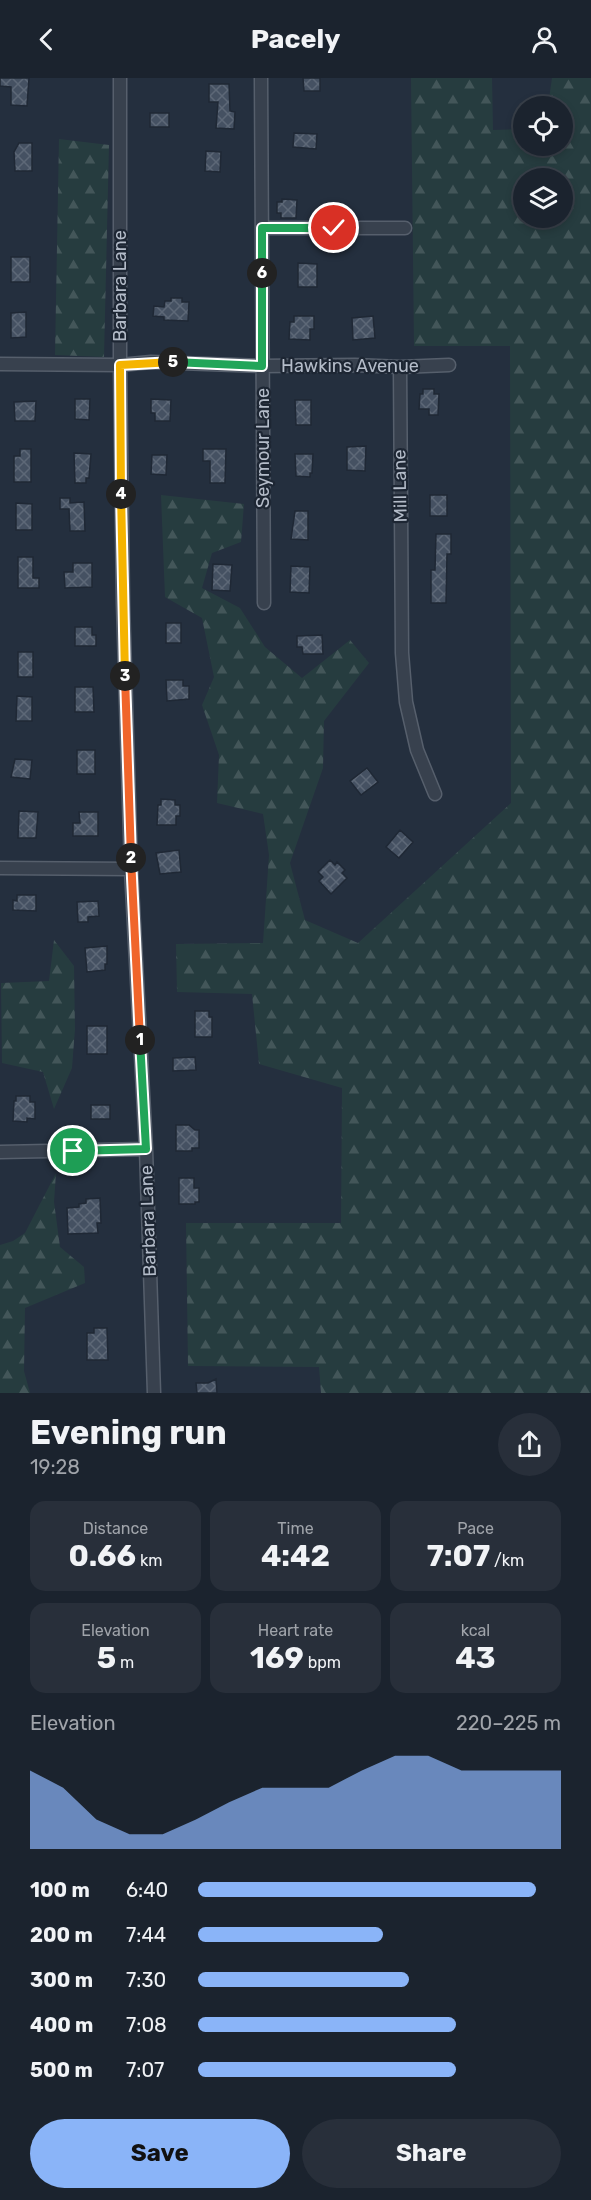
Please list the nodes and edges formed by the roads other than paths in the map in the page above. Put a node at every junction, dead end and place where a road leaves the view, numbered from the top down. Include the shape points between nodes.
1 (120, 78) edge
2 (261, 78) edge
3 (262, 228) junction
4 (405, 228) dead end
5 (0, 364) edge
6 (120, 365) junction
7 (449, 365) dead end
8 (262, 366) junction
9 (400, 367) junction
10 (264, 603) dead end
11 (435, 794) dead end
12 (0, 868) edge
13 (131, 869) junction
14 (146, 1149) junction
15 (0, 1152) edge
16 (154, 1393) edge

1 - 6 street, Barbara Lane
2 - 3 street, Seymour Lane
3 - 4 street
3 - 8 street, Seymour Lane
5 - 6 street, Hawkins Avenue
6 - 8 street, Hawkins Avenue via 151,362
6 - 13 street, Barbara Lane
7 - 9 street, Hawkins Avenue
8 - 9 street, Hawkins Avenue
8 - 10 street, Seymour Lane
9 - 11 street, Mill Lane via 402,653 406,702 417,750
12 - 13 street
13 - 14 street, Barbara Lane
14 - 15 street
14 - 16 street, Barbara Lane

